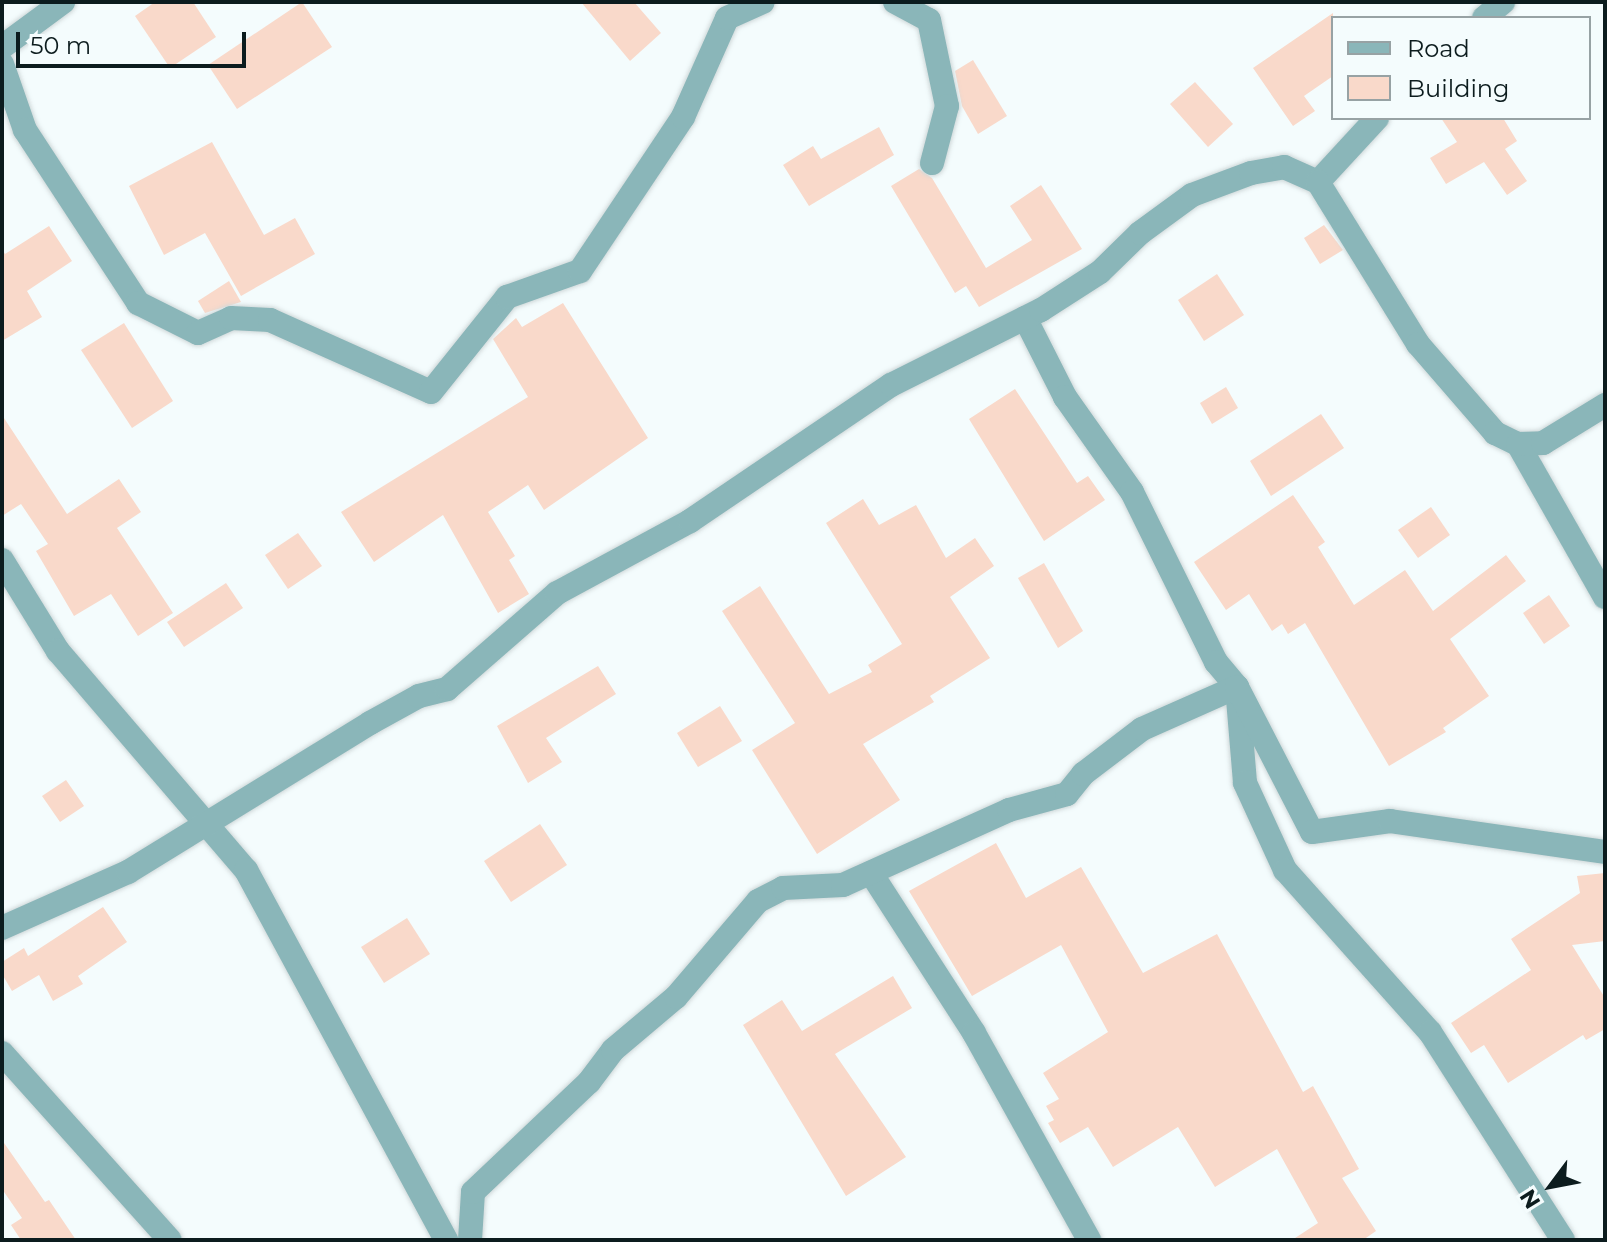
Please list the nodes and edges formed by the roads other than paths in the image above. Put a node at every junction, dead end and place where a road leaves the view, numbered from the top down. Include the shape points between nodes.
1 (63, 2) edge
2 (763, 2) edge
3 (895, 2) edge
4 (1503, 2) edge
5 (1486, 16) edge
6 (2, 47) edge
7 (2, 64) edge
8 (1375, 120) edge
9 (932, 163) dead end
10 (1318, 182) junction
11 (1025, 318) junction
12 (1605, 405) edge
13 (1518, 444) junction
14 (2, 560) edge
15 (1605, 597) edge
16 (1237, 687) junction
17 (207, 823) junction
18 (1605, 852) edge
19 (871, 873) junction
20 (2, 928) edge
21 (2, 1053) edge
22 (170, 1240) edge
23 (446, 1240) edge
24 (470, 1240) edge
25 (1089, 1240) edge
26 (1563, 1240) edge

1 - 6 street
2 - 7 street via 727,18 683,117 580,271 507,297 431,392 270,320 231,318 198,333 138,303 25,130
3 - 9 street via 929,20 947,106
4 - 5 street
8 - 10 street
10 - 11 street via 1284,167 1192,195 1140,233 1100,272
10 - 13 street via 1418,344 1495,433
11 - 16 street via 1065,397 1132,492 1216,662
11 - 17 street via 891,385 690,521 557,593 447,689 419,696 370,723
12 - 13 street via 1543,443
13 - 15 street
14 - 17 street via 58,651
16 - 18 street via 1312,832 1390,821
16 - 19 street via 1142,729 1083,774 1067,794 1009,810
16 - 26 street via 1245,783 1285,870 1430,1032
17 - 20 street via 128,872
17 - 23 street via 246,870
19 - 24 street via 843,885 783,888 758,901 676,997 613,1050 589,1082 473,1192
19 - 25 street via 974,1033
21 - 22 street

